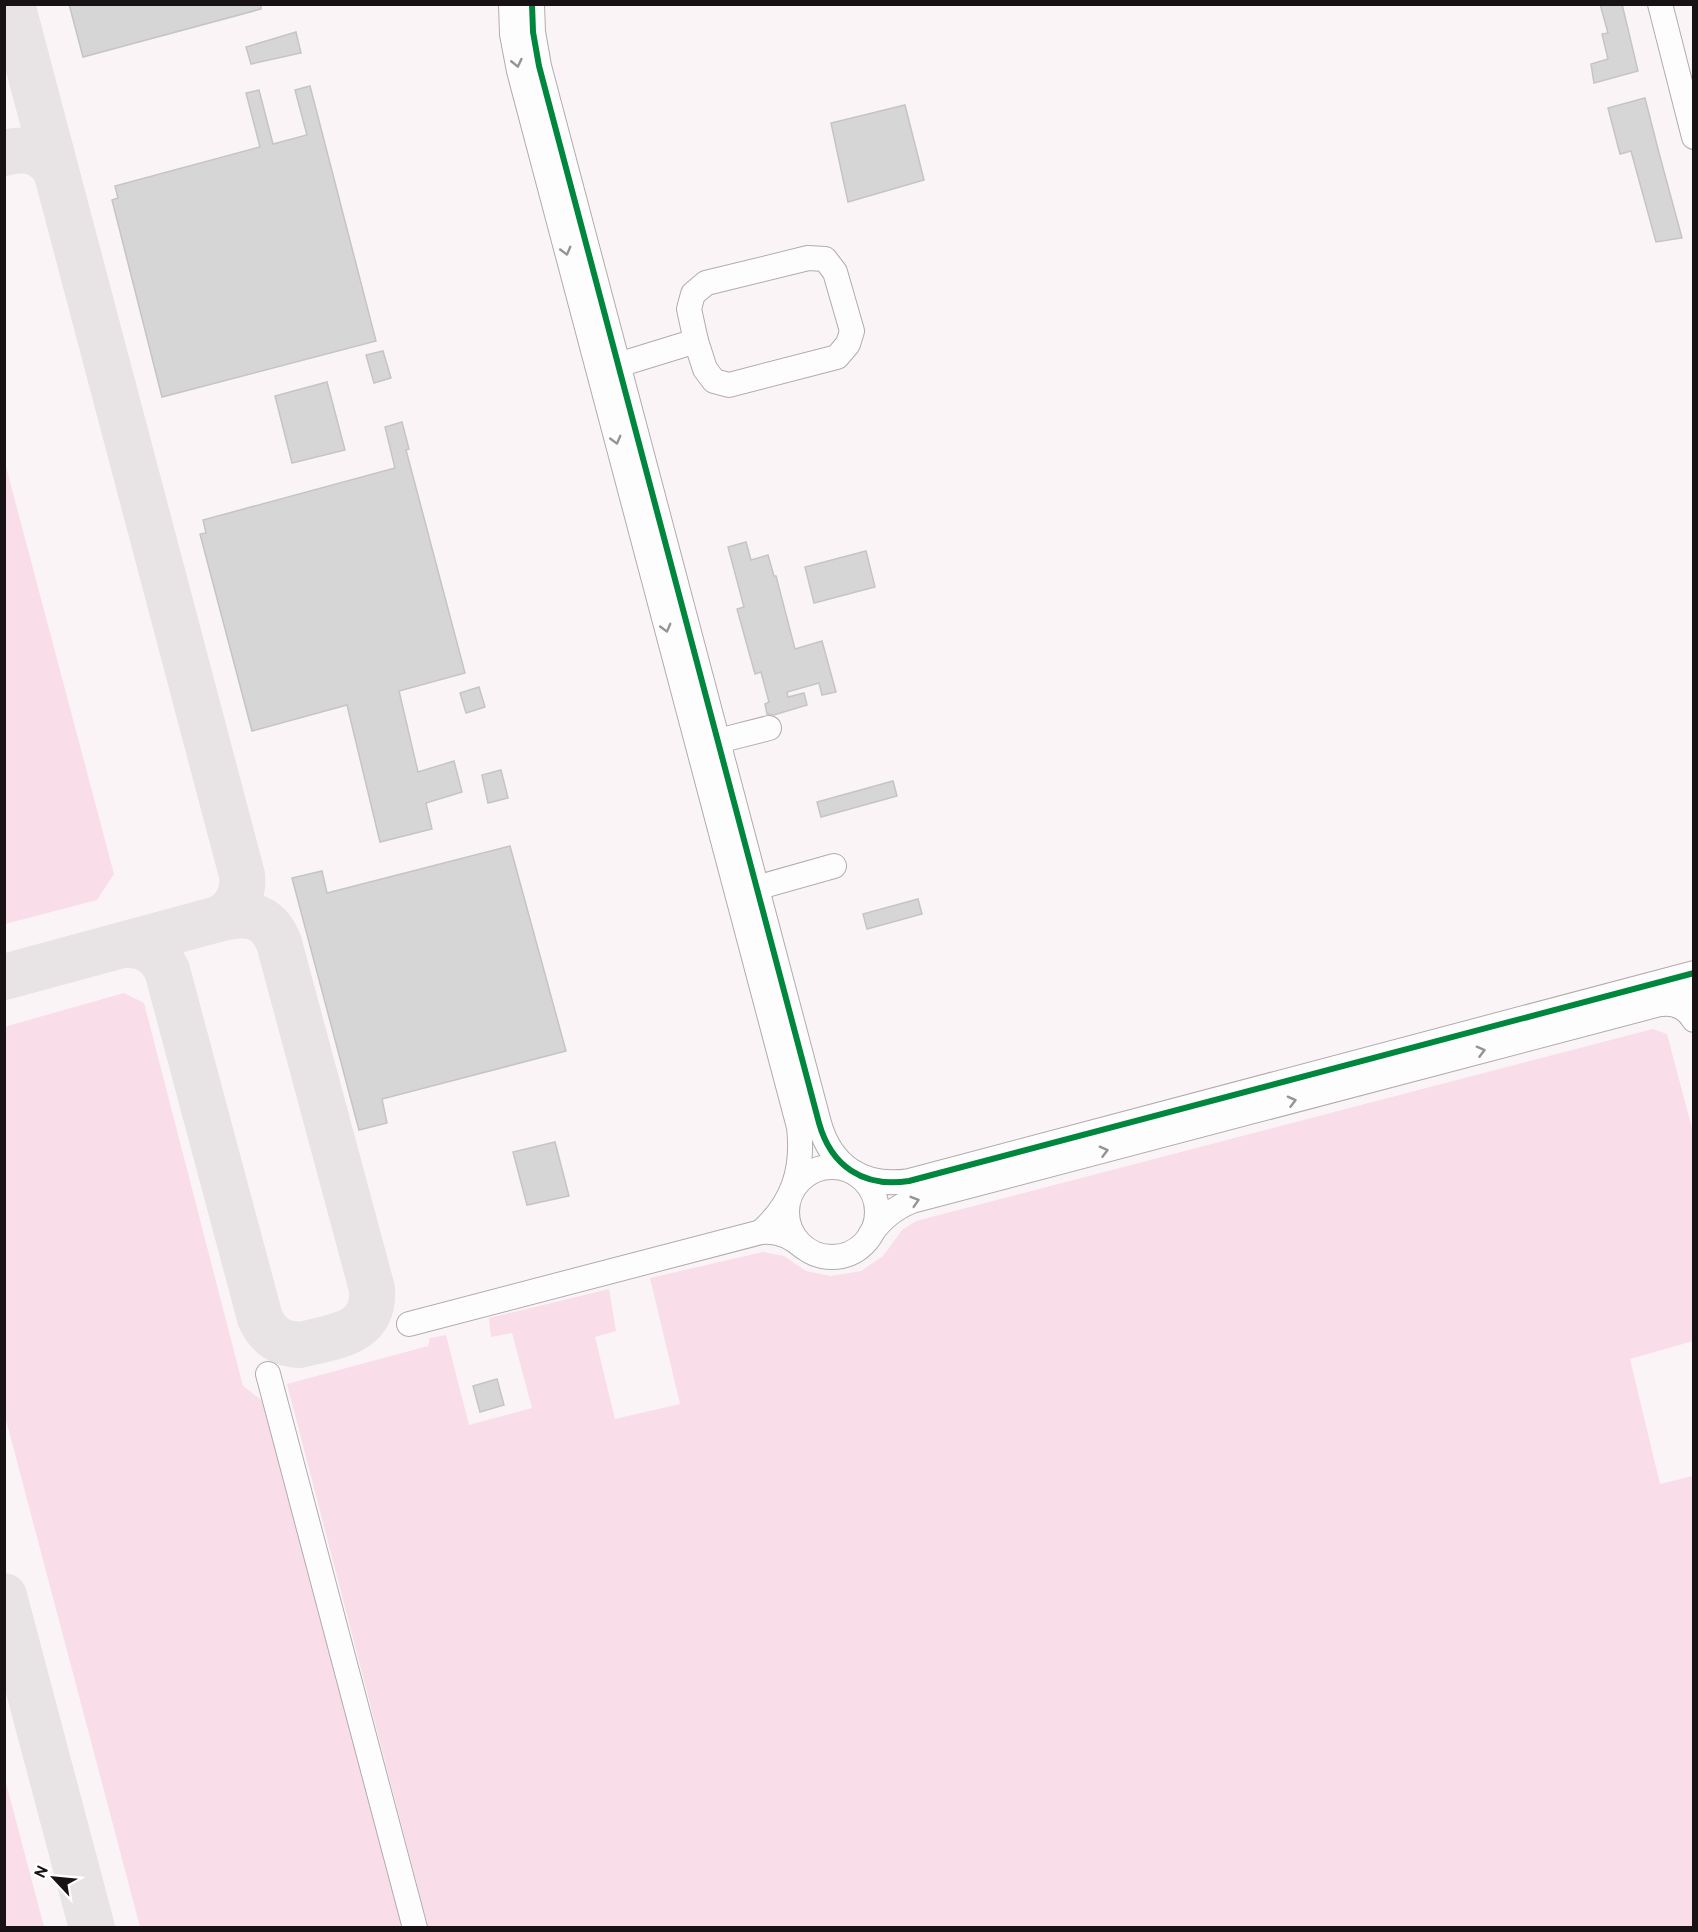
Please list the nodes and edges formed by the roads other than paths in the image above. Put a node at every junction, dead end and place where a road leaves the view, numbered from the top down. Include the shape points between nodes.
1 (511, 4) edge
2 (532, 4) edge
3 (1660, 4) edge
4 (1694, 137) edge
5 (696, 341) junction
6 (618, 365) junction
7 (769, 728) dead end
8 (718, 741) junction
9 (834, 866) dead end
10 (747, 891) junction
11 (1694, 973) edge
12 (1694, 995) edge
13 (1659, 1004) junction
14 (1600, 1009) junction
15 (1575, 1015) junction
16 (1694, 1020) edge
17 (852, 1172) junction
18 (790, 1194) junction
19 (760, 1232) junction
20 (870, 1235) junction
21 (803, 1247) junction
22 (409, 1324) dead end
23 (268, 1374) dead end
24 (415, 1928) edge

1 -> 10 street via 519,71
2 - 6 street via 539,66
3 - 4 street
5 - 5 street via 689,309 693,294 706,283 808,258 825,259 835,272 852,331 848,344 837,357 729,385 714,381 709,375
5 - 6 street
6 - 8 street
7 - 8 street
8 - 10 street
9 - 10 street
10 - 17 street via 822,1135 834,1156
10 - 18 street via 799,1126 801,1154
11 - 14 street
12 - 13 street
13 - 14 street
13 - 16 street via 1680,1006
14 - 15 street
15 - 17 street via 909,1181 874,1181
20 -> 15 street via 884,1218 912,1201
17 - 18 street via 828,1167 817,1170 806,1175
17 - 20 street via 866,1184 875,1200 875,1224
18 - 19 street via 778,1215
18 - 21 street via 787,1217 795,1239
19 - 21 street via 781,1233
19 - 22 street
20 - 21 street via 855,1251 834,1257 824,1257
23 - 24 street

